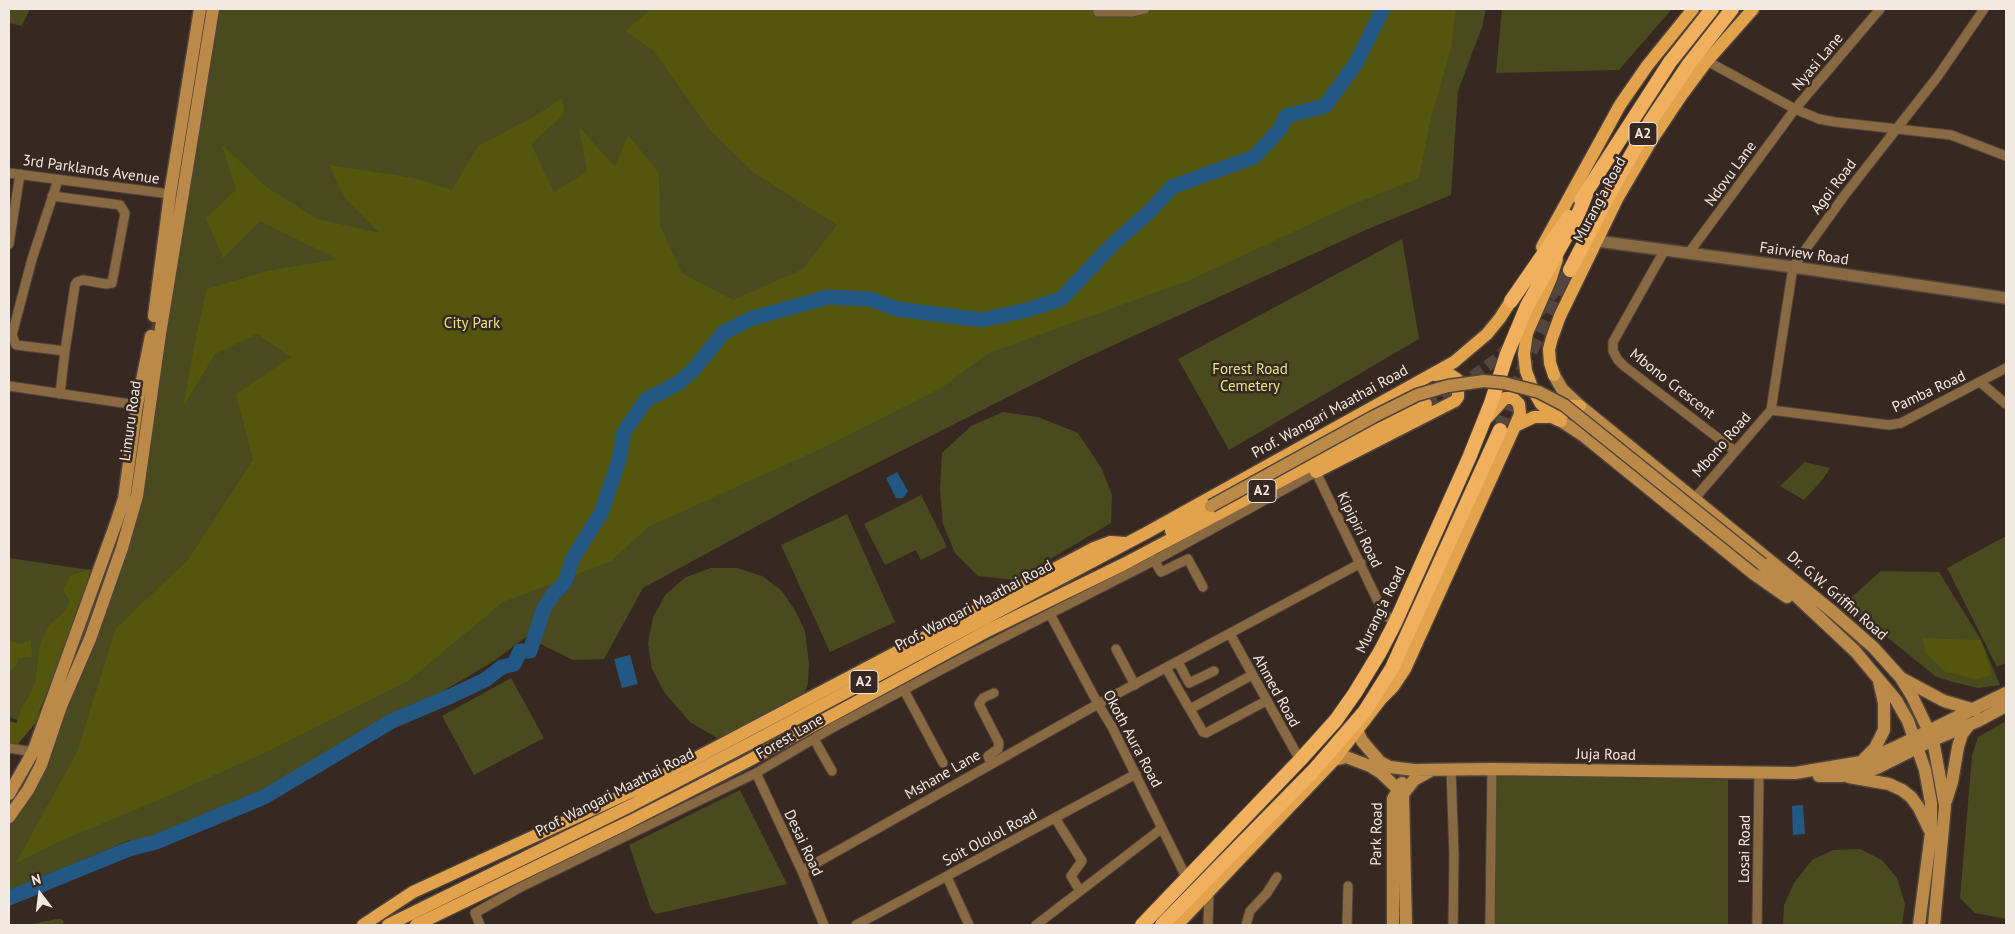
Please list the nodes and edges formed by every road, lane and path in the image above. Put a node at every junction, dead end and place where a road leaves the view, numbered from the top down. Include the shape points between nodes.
1 (200, 9) edge
2 (213, 9) edge
3 (1145, 9) edge
4 (1693, 9) edge
5 (1712, 9) edge
6 (1732, 9) edge
7 (1753, 9) edge
8 (1880, 9) edge
9 (1984, 9) edge
10 (1098, 12) dead end
11 (1707, 61) junction
12 (1795, 110) junction
13 (1896, 129) junction
14 (2006, 156) edge
15 (9, 172) edge
16 (20, 174) junction
17 (58, 180) junction
18 (1587, 192) junction
19 (52, 196) junction
20 (176, 196) junction
21 (11, 212) edge
22 (1597, 241) junction
23 (9, 244) edge
24 (1664, 251) junction
25 (1558, 253) junction
26 (1688, 254) junction
27 (1536, 264) joint
28 (1793, 266) junction
29 (1570, 270) dead end
30 (2006, 298) edge
31 (1511, 301) junction
32 (65, 351) junction
33 (2006, 368) edge
34 (1554, 375) joint
35 (1427, 377) junction
36 (1980, 382) junction
37 (9, 386) edge
38 (60, 394) junction
39 (1426, 404) tunnel mouth
40 (2006, 404) edge
41 (137, 405) junction
42 (1580, 406) junction
43 (1771, 410) junction
44 (1561, 421) junction
45 (1484, 423) junction
46 (1515, 426) junction
47 (1500, 430) tunnel mouth
48 (1735, 451) junction
49 (1316, 472) junction
50 (1695, 498) junction
51 (1211, 506) junction
52 (1148, 532) junction
53 (1127, 543) junction
54 (1181, 546) junction
55 (1188, 559) junction
56 (1154, 560) junction
57 (1361, 563) junction
58 (1762, 564) junction
59 (1098, 576) junction
60 (1203, 587) dead end
61 (1833, 612) junction
62 (1050, 614) junction
63 (1395, 623) junction
64 (1823, 623) junction
65 (1230, 634) junction
66 (1116, 649) dead end
67 (1178, 662) junction
68 (1166, 668) junction
69 (1214, 671) dead end
70 (1252, 675) junction
71 (1877, 676) junction
72 (1901, 678) junction
73 (1135, 685) junction
74 (904, 690) junction
75 (994, 692) dead end
76 (2006, 693) edge
77 (1266, 701) junction
78 (1098, 704) junction
79 (2006, 706) edge
80 (1190, 709) junction
81 (1975, 710) junction
82 (1368, 713) junction
83 (1969, 725) junction
84 (1358, 730) junction
85 (1931, 735) junction
86 (814, 739) junction
87 (1917, 743) junction
88 (9, 748) edge
89 (33, 752) junction
90 (1300, 760) junction
91 (1334, 760) junction
92 (1861, 762) junction
93 (943, 763) dead end
94 (991, 763) junction
95 (1492, 768) junction
96 (1435, 769) junction
97 (1451, 769) junction
98 (1417, 770) junction
99 (832, 771) dead end
100 (756, 773) junction
101 (1795, 773) junction
102 (1136, 774) junction
103 (1759, 774) junction
104 (1841, 776) junction
105 (1400, 792) junction
106 (9, 794) edge
107 (1945, 806) junction
108 (9, 817) edge
109 (1055, 818) junction
110 (1161, 828) junction
111 (1931, 833) junction
112 (802, 871) junction
113 (947, 877) junction
114 (1277, 877) dead end
115 (1187, 879) junction
116 (1348, 886) dead end
117 (1080, 891) junction
118 (1209, 891) junction
119 (364, 925) edge
120 (388, 925) edge
121 (416, 925) edge
122 (480, 925) edge
123 (824, 925) edge
124 (856, 925) edge
125 (970, 925) edge
126 (1036, 925) edge
127 (1142, 925) edge
128 (1162, 925) edge
129 (1177, 925) edge
130 (1208, 925) edge
131 (1246, 925) edge
132 (1347, 925) edge
133 (1393, 925) edge
134 (1406, 925) edge
135 (1453, 925) edge
136 (1490, 925) edge
137 (1757, 925) edge
138 (1920, 925) edge
139 (1934, 925) edge

1 - 20 main road, Limuru Road
2 - 20 main road, Limuru Road
3 - 10 street
4 - 31 main road, Murang'a Road via 1620,105
5 - 18 highway, Murang'a Road / A2 via 1670,62
6 - 29 highway, Murang'a Road / A2 via 1650,122
7 - 11 main road, Murang'a Road
8 - 12 street, Nyasi Lane
9 - 13 street, Agoi Road via 1938,76
11 - 12 street
11 - 22 main road, Murang'a Road via 1652,141 1617,199
12 - 13 street via 1834,122
12 - 26 street, Ndovu Lane
13 - 14 street via 1951,135
13 - 28 street, Agoi Road
15 - 16 street, 3rd Parklands Avenue
16 - 17 street, 3rd Parklands Avenue
16 - 21 street
17 - 19 street
17 - 20 street, 3rd Parklands Avenue
18 - 25 highway, Murang'a Road
18 - 27 highway, Murang'a Road / A2
19 - 32 street via 12,335 16,345
19 - 32 street via 120,205 125,213 112,283 83,280 75,285
20 - 41 main road, Limuru Road
20 - 108 main road, Limuru Road via 137,496 90,639 61,706 41,765
21 - 23 street
22 - 24 street, Fairview Road
22 - 34 main road, Murang'a Road via 1552,338 1549,349
24 - 26 street, Fairview Road
24 - 48 street, Mbono Crescent via 1613,342 1613,351 1624,366
25 - 44 main road, Murang'a Road via 1552,278 1527,333 1524,354 1526,371 1537,397
25 - 45 highway, Murang'a Road via 1516,330
26 - 28 street, Fairview Road
27 - 31 highway, Prof. Wangari Maathai Road / A2
28 - 30 street, Fairview Road
28 - 43 street, Agoi Road
31 - 35 main road, Prof. Wangari Maathai Road / A2 via 1487,334 1454,362
32 - 38 street
33 - 36 street, Pamba Road
34 - 42 main road, Dr. G.W. Griffin Road via 1562,390
35 - 49 main road via 1453,375 1458,380 1458,397 1447,406
35 - 52 main road, Prof. Wangari Maathai Road / A2
36 - 40 street
36 - 43 street, Pamba Road via 1914,417 1889,425
37 - 38 street
38 - 41 street
39 - 59 main road, Prof. Wangari Maathai Road / A2
41 - 89 main road, Limuru Road via 124,499
42 - 44 main road via 1568,406
42 - 50 main road, Dr. G.W. Griffin Road
43 - 48 street, Mbono Road
44 - 46 main road via 1534,417
44 - 64 main road, Dr. G.W. Griffin Road via 1584,436 1754,574
45 - 46 main road via 1500,402 1509,398 1517,401 1520,409
45 - 63 highway, Murang'a Road
46 - 82 main road via 1405,669
47 - 82 highway via 1392,668
48 - 50 street, Mbono Road
49 - 54 street
49 - 57 street, Kipipiri Road
50 - 61 main road, Dr. G.W. Griffin Road
51 - 52 main road
51 - 58 main road, Prof. Wangari Maathai Road, bridge via 1417,395 1484,381 1504,383 1539,392 1564,405
51 - 59 main road
52 - 53 main road, Prof. Wangari Maathai Road / A2
53 - 119 main road via 1110,542 1094,548 638,788 413,892
53 - 120 main road, Prof. Wangari Maathai Road / A2 via 630,806
54 - 55 street
54 - 56 street
55 - 56 street via 1161,572
55 - 60 street
56 - 62 street, Forest Lane
57 - 63 street, Kipipiri Road via 1384,614
57 - 65 street, Mshane Lane
58 - 61 main road
58 - 64 main road, Dr. G.W. Griffin Road
59 - 121 main road, Prof. Wangari Maathai Road / A2 via 989,630 746,762
61 - 72 main road, Dr. G.W. Griffin Road via 1873,647
62 - 74 street, Forest Lane
62 - 78 street, Okoth Aura Road
63 - 90 highway, Murang'a Road via 1355,693
64 - 71 main road, Dr. G.W. Griffin Road
65 - 67 street, Mshane Lane
65 - 70 street, Ahmed Road
66 - 73 street
67 - 68 street, Mshane Lane
67 - 69 street via 1189,683
68 - 73 street, Mshane Lane
68 - 80 street
70 - 77 street, Ahmed Road
70 - 80 street
71 - 87 main road, Dr. G.W. Griffin Road via 1896,700
71 - 92 main road via 1882,688 1884,730 1875,748
72 - 81 main road via 1944,701
72 - 85 main road, Dr. G.W. Griffin Road
73 - 78 street, Mshane Lane
74 - 86 street, Forest Lane
74 - 93 street
75 - 94 street via 979,704 999,743 998,749 988,756
76 - 81 main road, Juja Road
77 - 80 street via 1206,733
77 - 90 street, Ahmed Road
78 - 94 street, Mshane Lane
78 - 102 street, Okoth Aura Road
79 - 83 main road, Juja Road
81 - 85 main road, Juja Road
82 - 84 main road
82 - 128 highway
83 - 85 main road, Juja Road
83 - 107 main road via 1958,747
84 - 91 main road
84 - 98 main road, Juja Road via 1362,741 1380,762
85 - 87 main road, Juja Road
85 - 107 main road, Dr. G.W. Griffin Road
86 - 99 street
86 - 100 street, Forest Lane
87 - 92 main road, Juja Road
87 - 104 main road, Juja Road via 1877,768
87 - 111 main road, Dr. G.W. Griffin Road via 1931,803
88 - 89 street
89 - 106 main road, Limuru Road
90 - 115 highway, Murang'a Road
91 - 105 main road, Park Road via 1346,757 1364,763 1381,773
91 - 118 main road
92 - 101 main road, Juja Road
94 - 112 street, Mshane Lane
95 - 97 main road, Juja Road
95 - 103 main road, Juja Road
95 - 136 street
96 - 97 main road, Juja Road
96 - 98 main road, Juja Road
96 - 105 main road
97 - 135 street
98 - 105 main road via 1406,778
100 - 112 street, Desai Road
100 - 122 street, Forest Lane via 521,887 475,913
101 - 103 main road, Juja Road
101 - 104 main road, Juja Road
102 - 109 street, Soit Ololol Road
102 - 110 street, Okoth Aura Road
103 - 137 street, Losai Road
104 - 111 main road via 1889,784 1902,790 1919,808
105 - 133 main road, Park Road via 1393,798
105 - 134 main road, Park Road
107 - 139 main road, Dr. G.W. Griffin Road
109 - 113 street, Soit Ololol Road
109 - 117 street via 1082,861 1071,876
110 - 115 street, Okoth Aura Road
110 - 117 street
111 - 138 main road, Dr. G.W. Griffin Road
112 - 123 street, Desai Road
113 - 124 street, Soit Ololol Road
113 - 125 street
114 - 131 street via 1250,911
115 - 127 highway, Murang'a Road
116 - 132 street
117 - 126 street
118 - 129 main road
118 - 130 street

